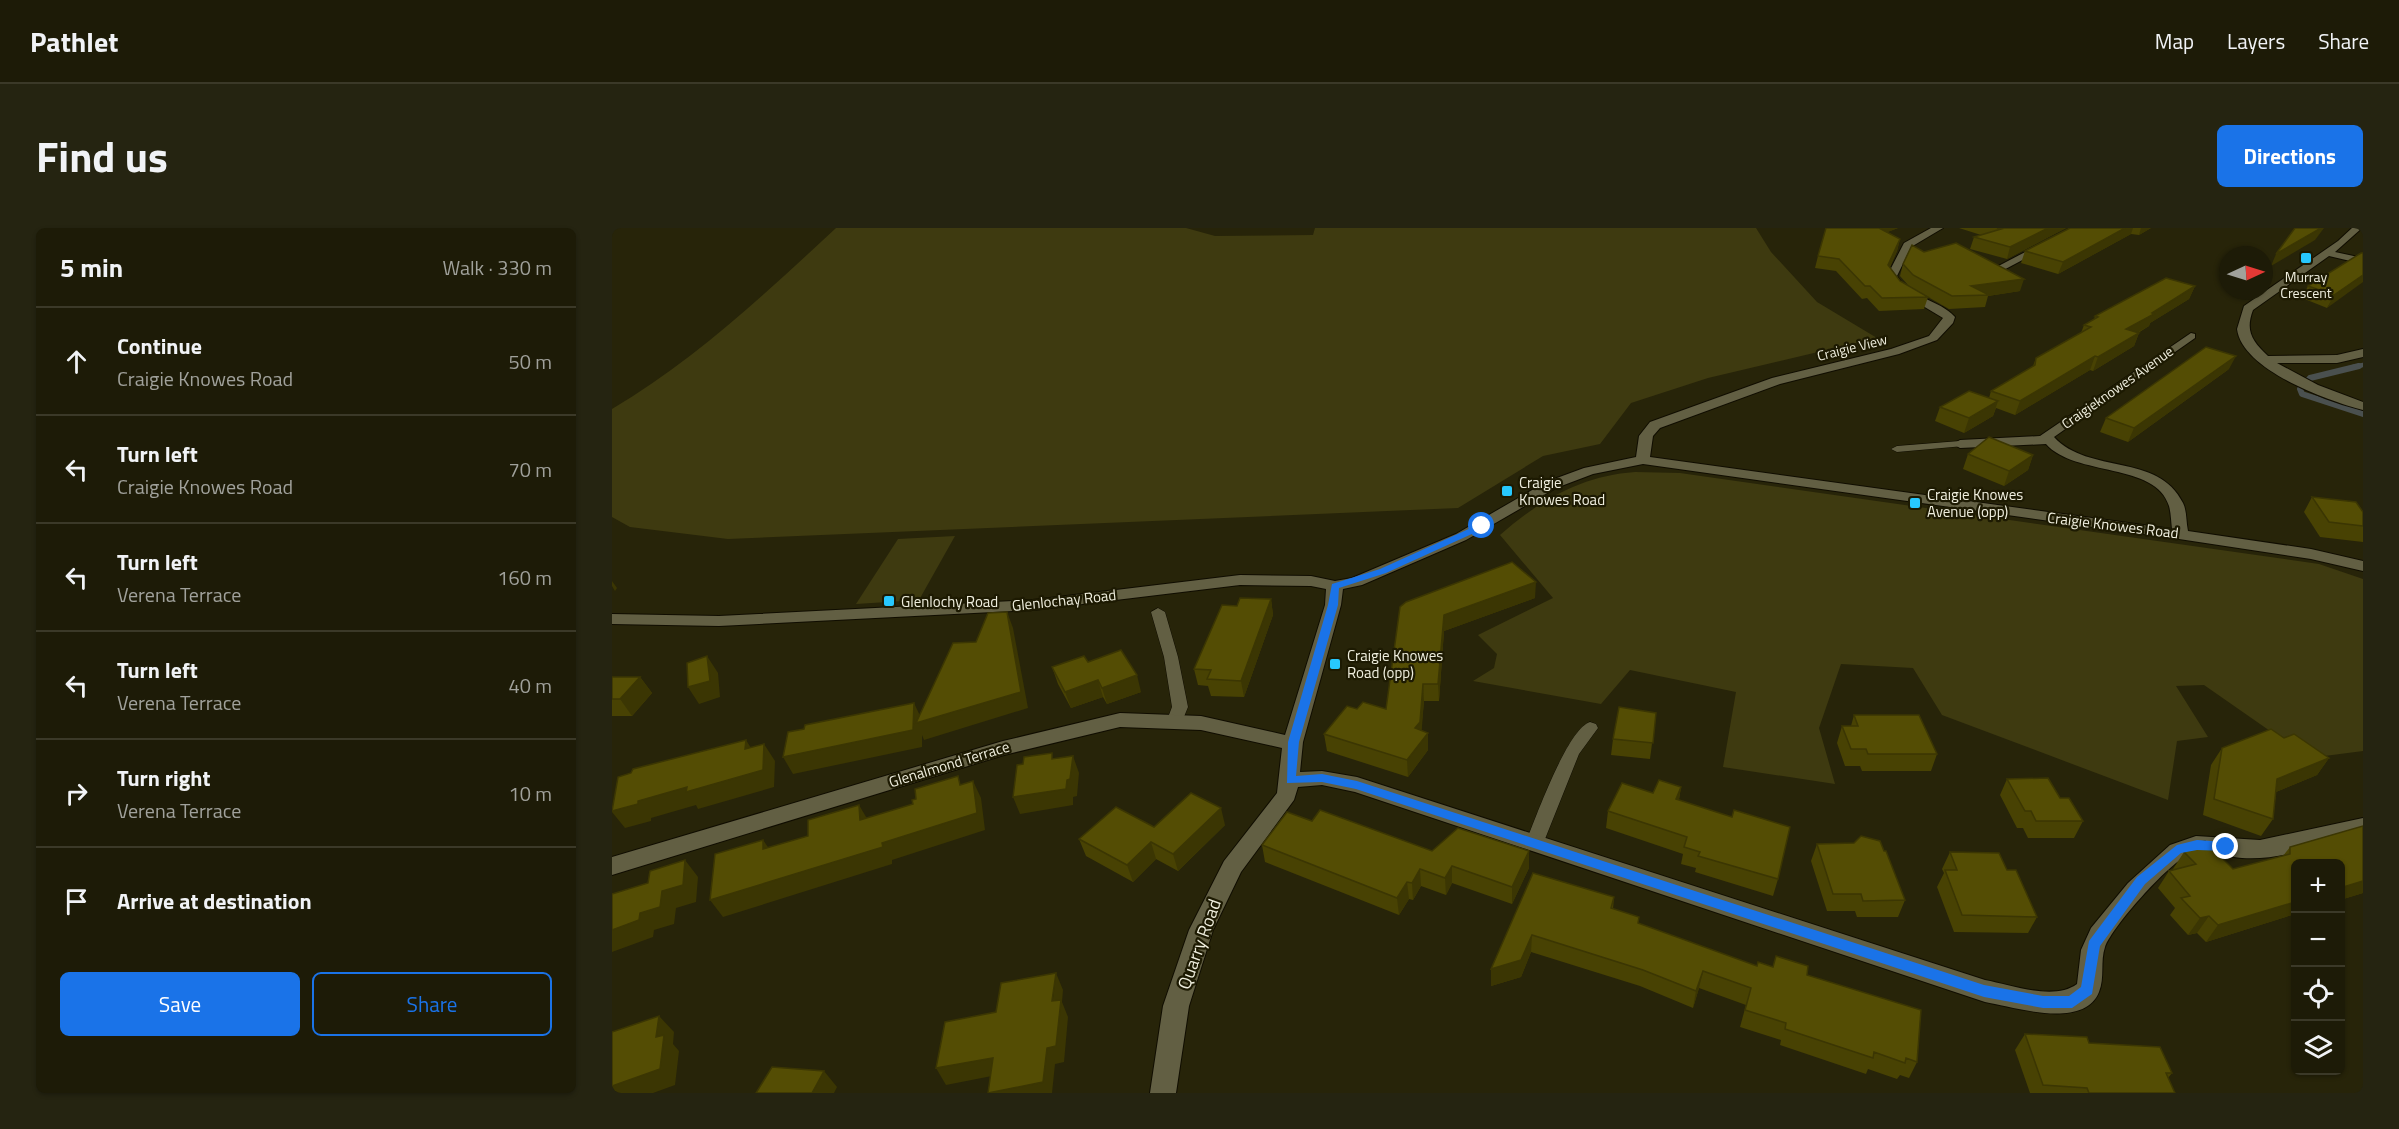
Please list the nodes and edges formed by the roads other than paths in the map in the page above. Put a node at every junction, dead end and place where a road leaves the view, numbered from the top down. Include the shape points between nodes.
1 (1938, 228) edge
2 (2078, 228) edge
3 (2357, 228) edge
4 (2328, 253) junction
5 (2363, 261) edge
6 (1992, 272) edge
7 (2191, 336) dead end
8 (2363, 353) edge
9 (2267, 360) junction
10 (2363, 406) edge
11 (2048, 440) junction
12 (1960, 444) joint
13 (1897, 449) dead end
14 (1643, 460) junction
15 (2180, 532) junction
16 (2363, 566) edge
17 (1335, 586) junction
18 (1158, 612) dead end
19 (612, 619) edge
20 (1175, 720) junction
21 (1590, 729) dead end
22 (1293, 742) junction
23 (1291, 780) junction
24 (2363, 826) edge
25 (1534, 844) junction
26 (612, 866) edge
27 (1162, 1093) edge

1 - 14 street, Craigie View via 1907,245 1892,276 1899,286 1949,318 1932,338 1895,352 1776,381 1655,425 1646,436
2 - 6 street
3 - 4 street
4 - 5 street
4 - 9 street via 2248,308 2244,334
7 - 11 street, Craigieknowes Avenue via 2050,432
8 - 9 street via 2337,359
9 - 10 street via 2299,381
11 - 12 street, Craigieknowes Avenue
11 - 15 street, Craigieknowes Avenue via 2081,459 2130,470 2157,482 2174,502
12 - 13 lane
14 - 15 street, Craigie Knowes Road via 2143,531
14 - 17 street, Craigie Knowes Road via 1589,471 1551,485 1461,537 1356,582
15 - 16 street, Craigie Knowes Road
17 - 19 street, Glenlochay Road via 1311,580 1240,580 1021,606 719,621
17 - 22 street via 1333,605
18 - 20 lane via 1180,707
20 - 22 street, Glenalmond Terrace
20 - 26 street, Glenalmond Terrace via 1120,720 1062,732
21 - 25 lane via 1572,752
22 - 23 street
23 - 25 street via 1322,778 1357,785
23 - 27 street, Quarry Road via 1276,812 1232,867 1201,930 1176,1006
24 - 25 street via 2259,850 2208,845 2177,850 2141,881 2094,945 2088,990 2072,1002 2043,1002 1984,991

